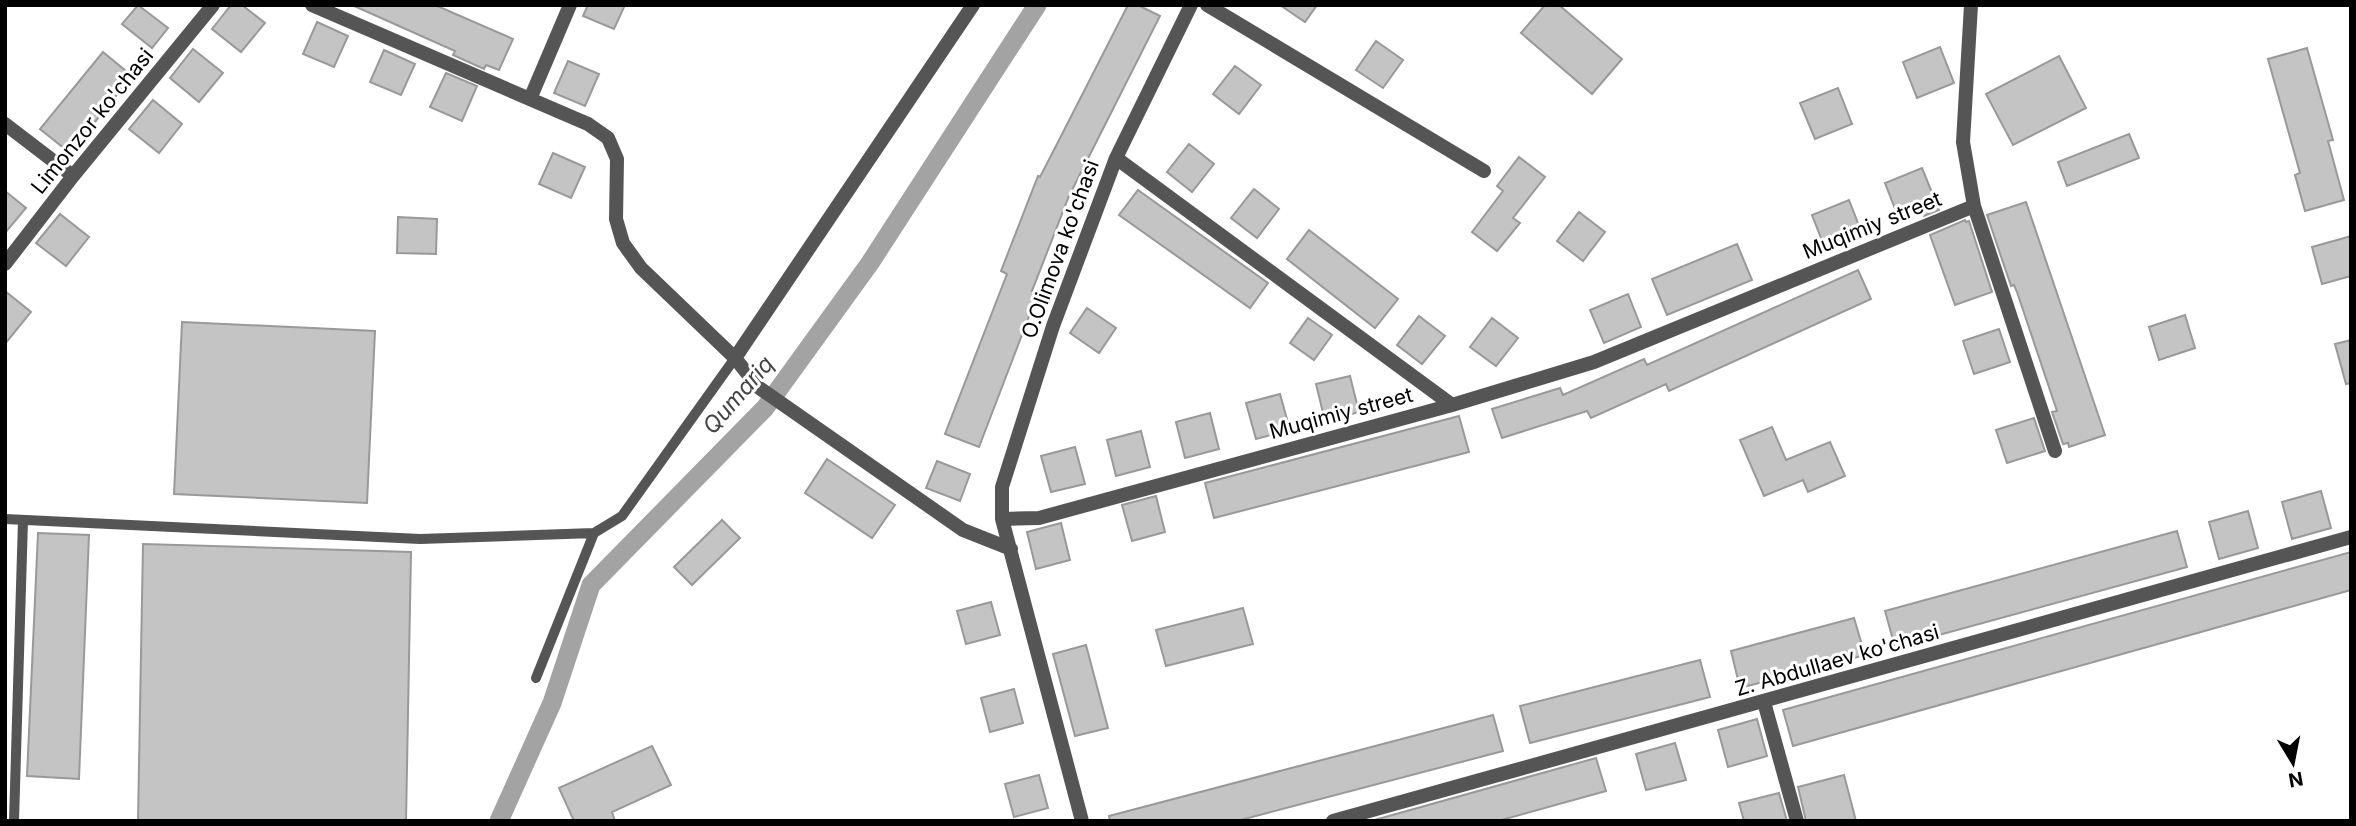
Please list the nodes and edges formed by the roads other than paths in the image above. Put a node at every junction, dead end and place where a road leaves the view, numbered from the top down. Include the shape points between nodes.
1 (213, 5) edge
2 (312, 5) edge
3 (570, 5) edge
4 (973, 5) edge
5 (1191, 5) edge
6 (1206, 5) edge
7 (1971, 5) edge
8 (530, 99) junction
9 (5, 124) edge
10 (1116, 158) junction
11 (1484, 171) dead end
12 (73, 176) junction
13 (1974, 206) junction
14 (5, 264) edge
15 (736, 358) junction
16 (1451, 405) junction
17 (2054, 451) dead end
18 (5, 519) edge
19 (1002, 519) junction
20 (23, 520) junction
21 (594, 534) junction
22 (2351, 537) edge
23 (1011, 550) junction
24 (5, 675) edge
25 (18, 676) junction
26 (536, 678) dead end
27 (1764, 702) junction
28 (13, 821) edge
29 (1082, 821) edge
30 (1333, 821) edge
31 (1797, 821) edge

1 - 12 street, Limonzor ko'chasi
2 - 8 street
3 - 8 street
4 - 15 street
5 - 10 street, O.Olimova ko'chasi
6 - 11 street
7 - 13 street via 1963,142
8 - 15 street via 608,138 617,159 616,219 623,243 641,268
9 - 12 street
10 - 16 street
10 - 19 street, O.Olimova ko'chasi via 1053,326 1002,488
12 - 14 street, Limonzor ko'chasi
13 - 16 street, Muqimiy street via 1594,362
13 - 17 street
15 - 21 lane via 622,516
15 - 23 street via 758,387 789,411 963,530
16 - 19 street, Muqimiy street via 1039,518
18 - 20 lane
19 - 23 street
20 - 21 lane via 420,539
20 - 25 lane
21 - 26 lane
22 - 27 street, Z. Abdullaev ko'chasi
23 - 29 street
24 - 25 lane
25 - 28 lane
27 - 30 street, Z. Abdullaev ko'chasi
27 - 31 street

